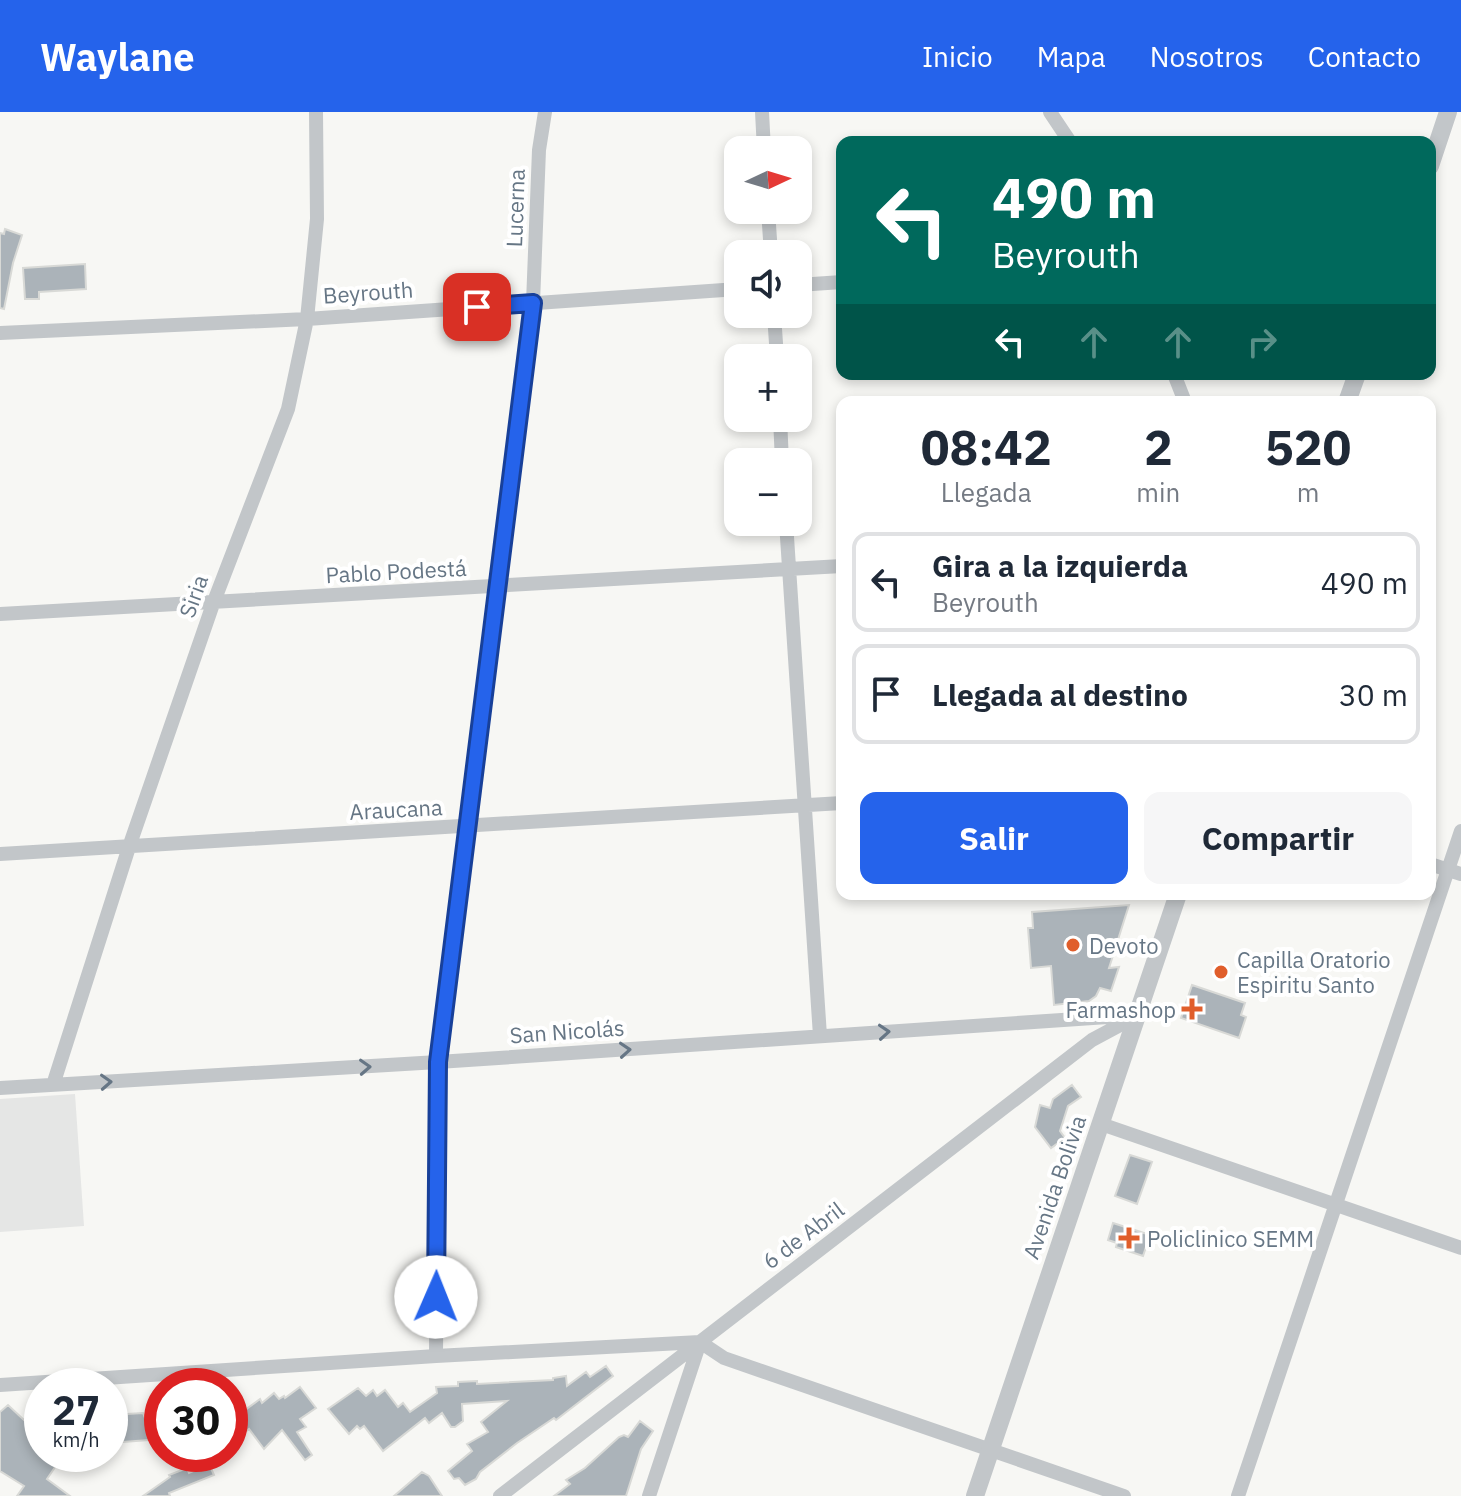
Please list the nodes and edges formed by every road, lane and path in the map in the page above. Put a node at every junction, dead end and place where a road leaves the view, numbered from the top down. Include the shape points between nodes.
1 (316, 112) edge
2 (545, 112) edge
3 (762, 112) edge
4 (1050, 112) edge
5 (1448, 112) edge
6 (763, 136) edge
7 (1066, 136) edge
8 (1436, 148) edge
9 (836, 282) edge
10 (812, 284) edge
11 (724, 290) edge
12 (533, 303) junction
13 (307, 319) junction
14 (0, 333) edge
15 (787, 536) edge
16 (836, 566) edge
17 (788, 570) junction
18 (497, 587) junction
19 (213, 604) junction
20 (0, 614) edge
21 (836, 803) edge
22 (804, 805) junction
23 (467, 826) junction
24 (1461, 831) edge
25 (129, 847) junction
26 (0, 854) edge
27 (1454, 872) edge
28 (1176, 900) edge
29 (1137, 1015) junction
30 (820, 1036) junction
31 (438, 1062) junction
32 (53, 1085) junction
33 (0, 1088) edge
34 (1101, 1124) junction
35 (1335, 1206) junction
36 (1461, 1248) edge
37 (700, 1342) junction
38 (436, 1356) junction
39 (0, 1385) edge
40 (991, 1450) junction
41 (500, 1496) edge
42 (649, 1496) edge
43 (975, 1496) edge
44 (1124, 1496) edge
45 (1238, 1496) edge

1 - 13 street, Siria via 317,219
2 - 12 street, Lucerna
3 - 6 street
4 - 7 street
5 - 8 street
9 - 10 street
11 - 12 street, Beyrouth
12 - 13 street, Beyrouth
12 - 18 street, Lucerna
13 - 14 street, Beyrouth
13 - 19 street, Siria via 288,409
15 - 17 street
16 - 17 street, Pablo Podestá
17 - 18 street, Pablo Podestá
17 - 22 street
18 - 19 street, Pablo Podestá
18 - 23 street, Lucerna
19 - 20 street, Pablo Podestá
19 - 25 street, Siria
21 - 22 street, Araucana
22 - 23 street, Araucana
22 - 30 street
23 - 25 street, Araucana
23 - 31 street, Lucerna
24 - 27 street
25 - 26 street, Araucana
25 - 32 street, Siria
27 - 35 street
28 - 29 street, Avenida Bolivia
30 -> 29 street, San Nicolás
29 - 34 street, Avenida Bolivia
29 - 37 street, 6 de Abril via 1092,1040
31 -> 30 street, San Nicolás
32 -> 31 street, San Nicolás
31 - 38 street, Lucerna
32 - 33 street, San Nicolás
34 - 35 street
34 - 40 street, Avenida Bolivia
35 - 36 street
35 - 45 street
37 - 38 street
37 - 40 street via 724,1358
37 - 41 street, 6 de Abril
37 - 42 street
38 - 39 street
40 - 43 street, Avenida Bolivia
40 - 44 street

